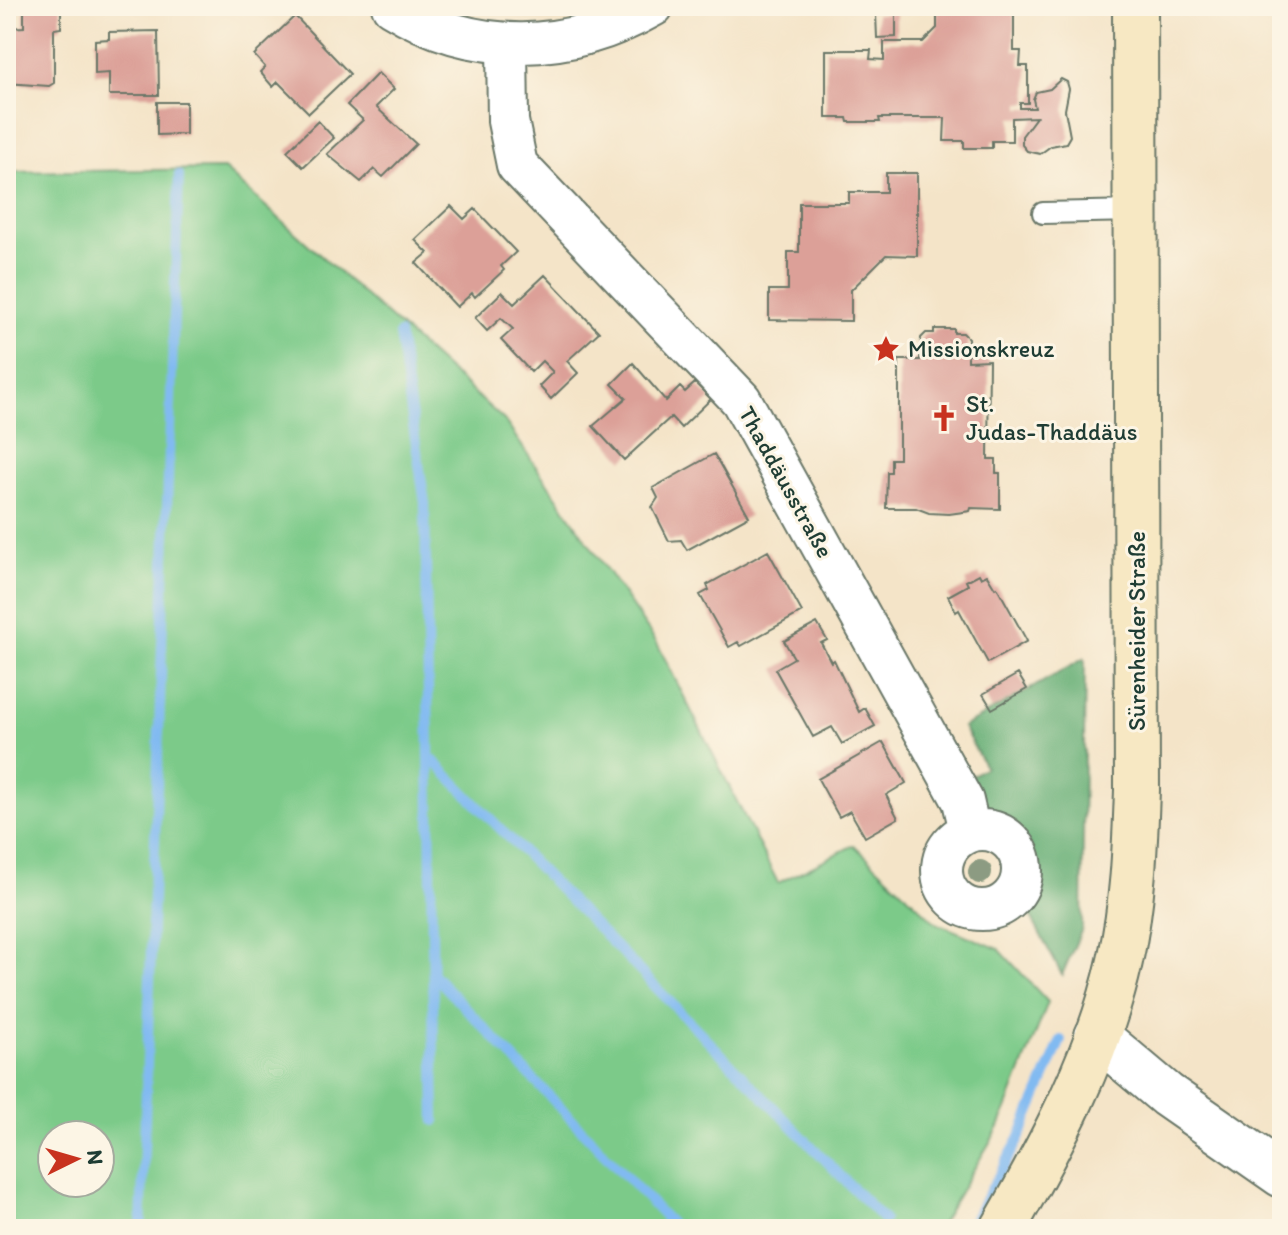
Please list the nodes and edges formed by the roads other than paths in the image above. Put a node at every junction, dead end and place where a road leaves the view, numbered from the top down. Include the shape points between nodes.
1 (392, 6) edge
2 (653, 6) edge
3 (1135, 6) edge
4 (507, 44) junction
5 (1136, 211) junction
6 (1043, 213) dead end
7 (970, 831) dead end
8 (1097, 1036) junction
9 (1282, 1175) edge
10 (1003, 1229) edge

1 - 4 street via 458,37
2 - 4 street via 624,22 559,42
3 - 5 main road, Sürenheider Straße
4 - 7 street, Thaddäusstraße via 508,121 517,165 741,400 963,801
5 - 6 lane
5 - 8 main road, Sürenheider Straße via 1133,885 1120,962
8 - 9 street via 1167,1095
8 - 10 main road, Sürenheider Straße via 1050,1147

